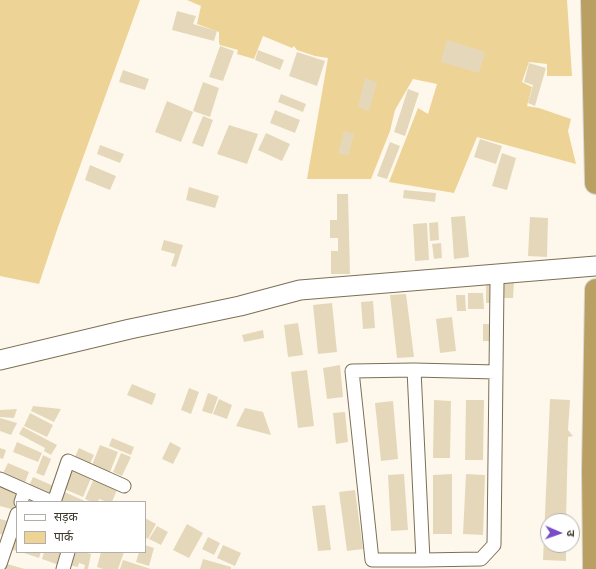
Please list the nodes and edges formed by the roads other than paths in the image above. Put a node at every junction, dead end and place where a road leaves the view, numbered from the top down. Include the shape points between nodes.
1 (592, 0) edge
2 (596, 183) edge
3 (596, 266) edge
4 (497, 274) junction
5 (596, 290) edge
6 (0, 360) edge
7 (414, 370) junction
8 (496, 372) junction
9 (0, 479) edge
10 (124, 486) dead end
11 (23, 496) edge
12 (48, 501) edge
13 (53, 501) edge
14 (16, 517) edge
15 (68, 553) edge
16 (423, 560) junction
17 (0, 564) edge
18 (63, 569) edge
19 (594, 569) edge

1 - 2 highway
3 - 4 main road
4 - 6 main road via 300,290
4 - 8 street
5 - 19 highway
7 - 8 street
7 - 16 street
7 - 16 street via 352,371 372,560
8 - 16 street via 494,544 481,559
9 - 11 street
10 - 13 street via 68,461
11 - 12 street
14 - 17 street
15 - 18 street

